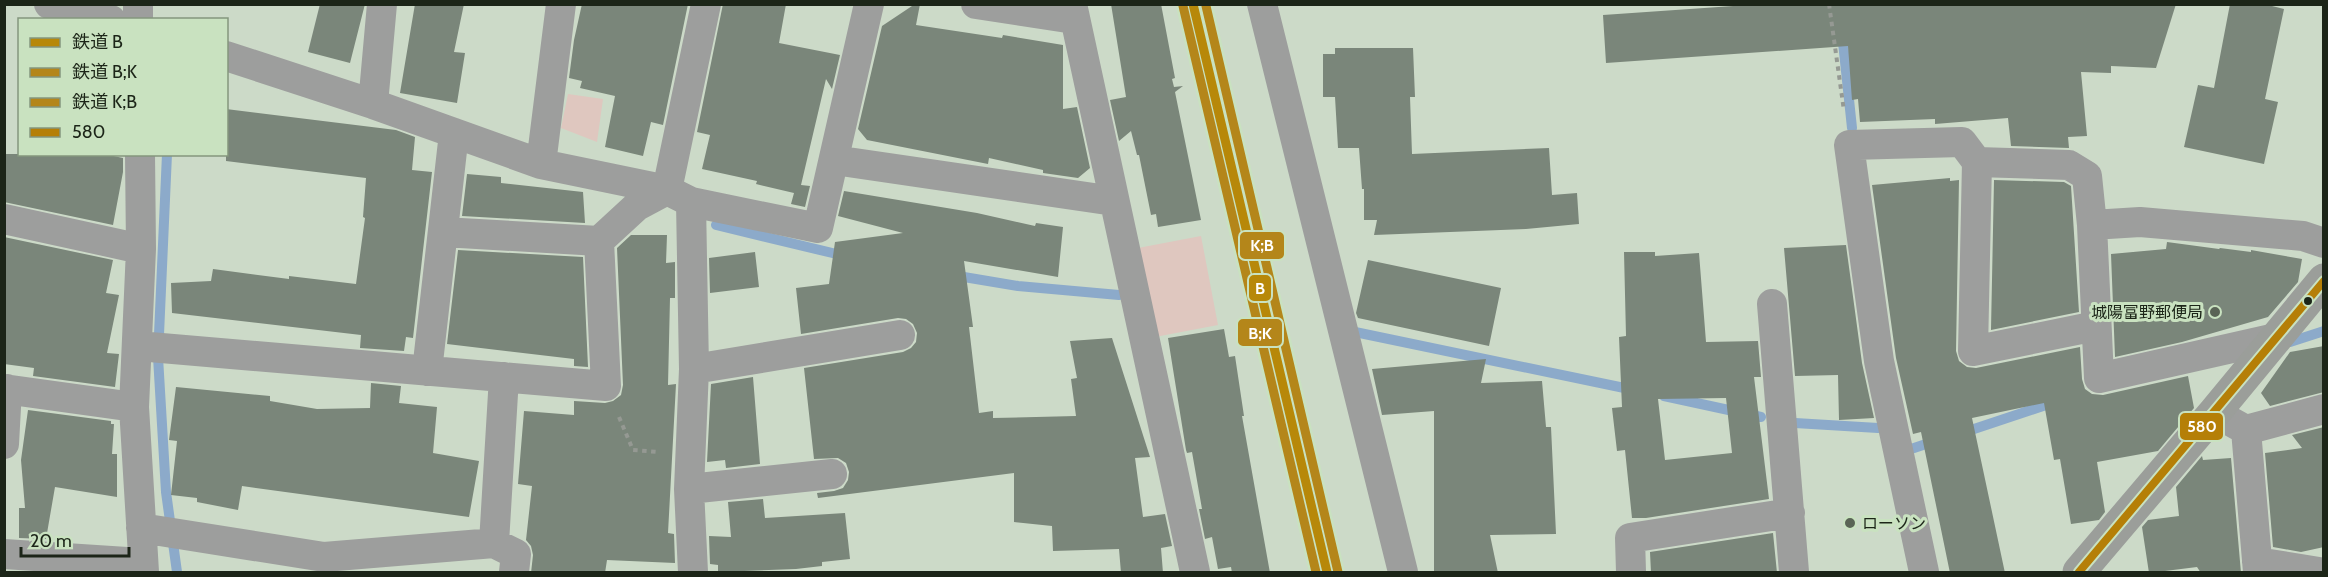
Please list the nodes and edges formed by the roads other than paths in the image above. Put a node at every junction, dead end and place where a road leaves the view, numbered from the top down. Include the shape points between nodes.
1 (50, 4) edge
2 (382, 4) edge
3 (561, 4) edge
4 (706, 4) edge
5 (869, 4) edge
6 (976, 4) edge
7 (1262, 4) edge
8 (1073, 12) edge
9 (103, 18) edge
10 (228, 57) edge
11 (373, 104) junction
12 (454, 133) junction
13 (140, 156) edge
14 (834, 160) junction
15 (1977, 162) junction
16 (541, 164) junction
17 (679, 196) junction
18 (1114, 201) junction
19 (4, 219) edge
20 (2092, 225) junction
21 (443, 232) junction
22 (599, 241) junction
23 (2324, 243) edge
24 (141, 249) junction
25 (2324, 280) edge
26 (1772, 304) dead end
27 (2096, 326) junction
28 (900, 334) dead end
29 (2276, 338) junction
30 (138, 346) junction
31 (694, 369) junction
32 (427, 371) junction
33 (504, 377) junction
34 (6, 389) edge
35 (134, 408) junction
36 (2324, 409) edge
37 (2215, 412) junction
38 (2246, 430) junction
39 (4, 444) edge
40 (832, 474) dead end
41 (689, 489) junction
42 (1790, 513) junction
43 (141, 528) junction
44 (494, 543) junction
45 (4, 554) edge
46 (393, 562) edge
47 (2257, 567) edge
48 (143, 568) edge
49 (514, 573) edge
50 (693, 573) edge
51 (1195, 573) edge
52 (1403, 573) edge
53 (1631, 573) edge
54 (1794, 573) edge
55 (1924, 573) edge
56 (2079, 573) edge
57 (2319, 573) edge

1 - 9 street
2 - 11 street
3 - 16 street
4 - 17 street
5 - 14 street
6 - 8 street
7 - 52 street
8 - 18 street
10 - 11 street
11 - 12 street
12 - 16 street
12 - 21 street
13 - 24 street
14 - 17 street via 818,228
14 - 18 street
15 - 20 street via 2069,165 2087,176
15 - 27 street via 1973,351
15 - 55 street via 1962,142 1849,145 1879,361
16 - 17 street
17 - 22 street via 637,206
17 - 31 street
18 - 51 street
19 - 24 street
20 - 23 street via 2152,223 2303,237
20 - 27 street
21 - 22 street
21 - 32 street
22 - 33 street via 606,386
24 - 30 street
25 - 29 main road
26 - 42 street
27 - 29 street via 2099,378
28 - 31 street
29 - 37 main road
30 - 32 street
30 - 35 street
31 - 41 street
32 - 33 street
33 - 44 street
34 - 35 street
34 - 39 street
35 - 43 street
36 - 38 street
37 - 38 street
37 - 56 main road
38 - 47 street
40 - 41 street
41 - 50 street
42 - 53 street via 1629,538
42 - 54 street
43 - 46 street via 324,557
43 - 48 street
44 - 46 street
44 - 49 street via 516,554
45 - 48 street
47 - 57 street

